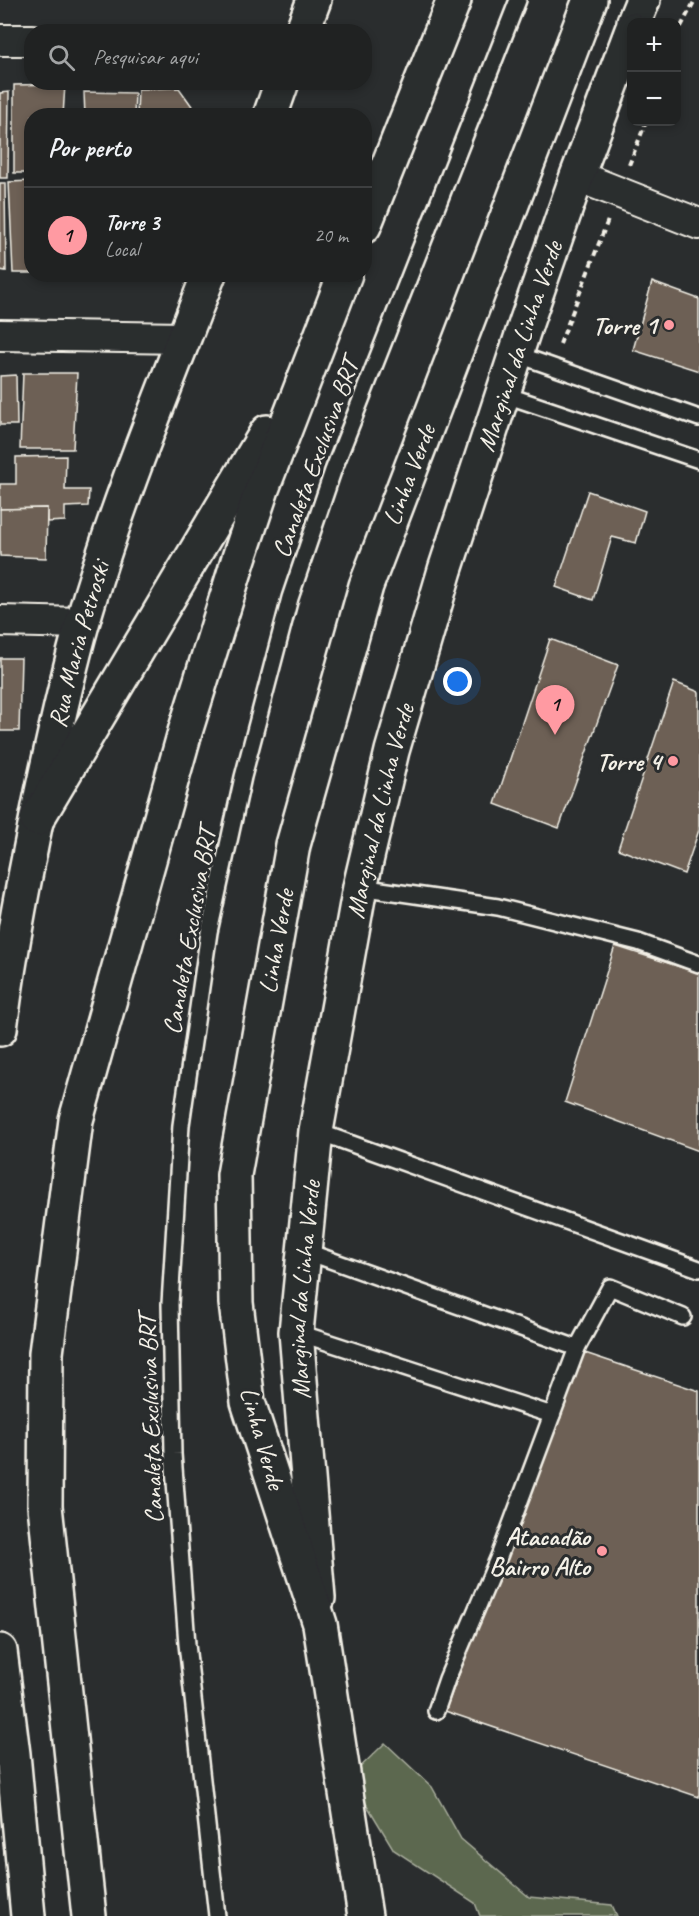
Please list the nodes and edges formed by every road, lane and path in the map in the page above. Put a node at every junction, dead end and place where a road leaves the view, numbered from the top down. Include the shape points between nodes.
1 (314, 0) edge
2 (454, 0) edge
3 (518, 0) edge
4 (590, 0) edge
5 (643, 0) edge
6 (695, 0) edge
7 (636, 18) edge
8 (305, 24) edge
9 (681, 27) edge
10 (0, 40) edge
11 (24, 40) edge
12 (627, 43) edge
13 (279, 90) edge
14 (273, 108) edge
15 (577, 176) junction
16 (372, 206) edge
17 (699, 224) edge
18 (601, 240) dead end
19 (206, 282) edge
20 (342, 282) edge
21 (0, 335) edge
22 (184, 338) junction
23 (314, 353) junction
24 (516, 354) junction
25 (552, 367) junction
26 (503, 394) junction
27 (699, 418) edge
28 (699, 460) edge
29 (0, 621) edge
30 (82, 623) junction
31 (37, 819) junction
32 (360, 887) junction
33 (10, 908) edge
34 (699, 964) edge
35 (0, 1029) edge
36 (316, 1131) junction
37 (304, 1251) junction
38 (699, 1269) edge
39 (684, 1317) dead end
40 (296, 1332) junction
41 (577, 1348) junction
42 (552, 1414) junction
43 (320, 1624) junction
44 (0, 1651) edge
45 (436, 1711) dead end
46 (7, 1754) edge
47 (28, 1916) edge
48 (89, 1916) edge
49 (217, 1916) edge
50 (365, 1916) edge

1 - 8 main road
2 - 16 main road
3 - 49 lane, Canaleta Exclusiva BRT via 333,471 290,598 243,777 209,932 181,1125 170,1304 173,1454 187,1644
4 - 43 main road, Linha Verde via 366,586 293,845 234,1175 236,1303 248,1402
5 - 7 main road
6 - 9 path
10 - 11 street
12 - 15 main road, Marginal da Linha Verde
13 - 14 main road
15 - 17 street
15 - 24 main road, Marginal da Linha Verde
18 - 25 path
19 - 22 main road, Rua Maria Petroski
20 - 23 main road
21 - 22 street
22 - 30 main road, Rua Maria Petroski
23 - 31 main road
23 - 48 main road via 262,489 185,732 74,1131 46,1353 45,1506
24 - 25 lane
24 - 26 main road, Marginal da Linha Verde
25 - 27 lane
26 - 28 lane
26 - 32 main road, Marginal da Linha Verde via 441,581 392,751
29 - 30 street
30 - 31 main road, Rua Maria Petroski
31 - 33 main road, Rua Maria Petroski
32 - 34 lane via 498,907 638,942
32 - 36 main road, Marginal da Linha Verde
33 - 35 main road, Rua Maria Petroski
36 - 37 main road, Marginal da Linha Verde
36 - 38 lane
37 - 40 main road, Marginal da Linha Verde
37 - 41 lane
39 - 41 lane via 610,1287
40 - 42 lane
40 - 43 main road, Marginal da Linha Verde
41 - 42 lane
42 - 45 lane
43 - 50 main road, Linha Verde
44 - 46 main road
46 - 47 main road

